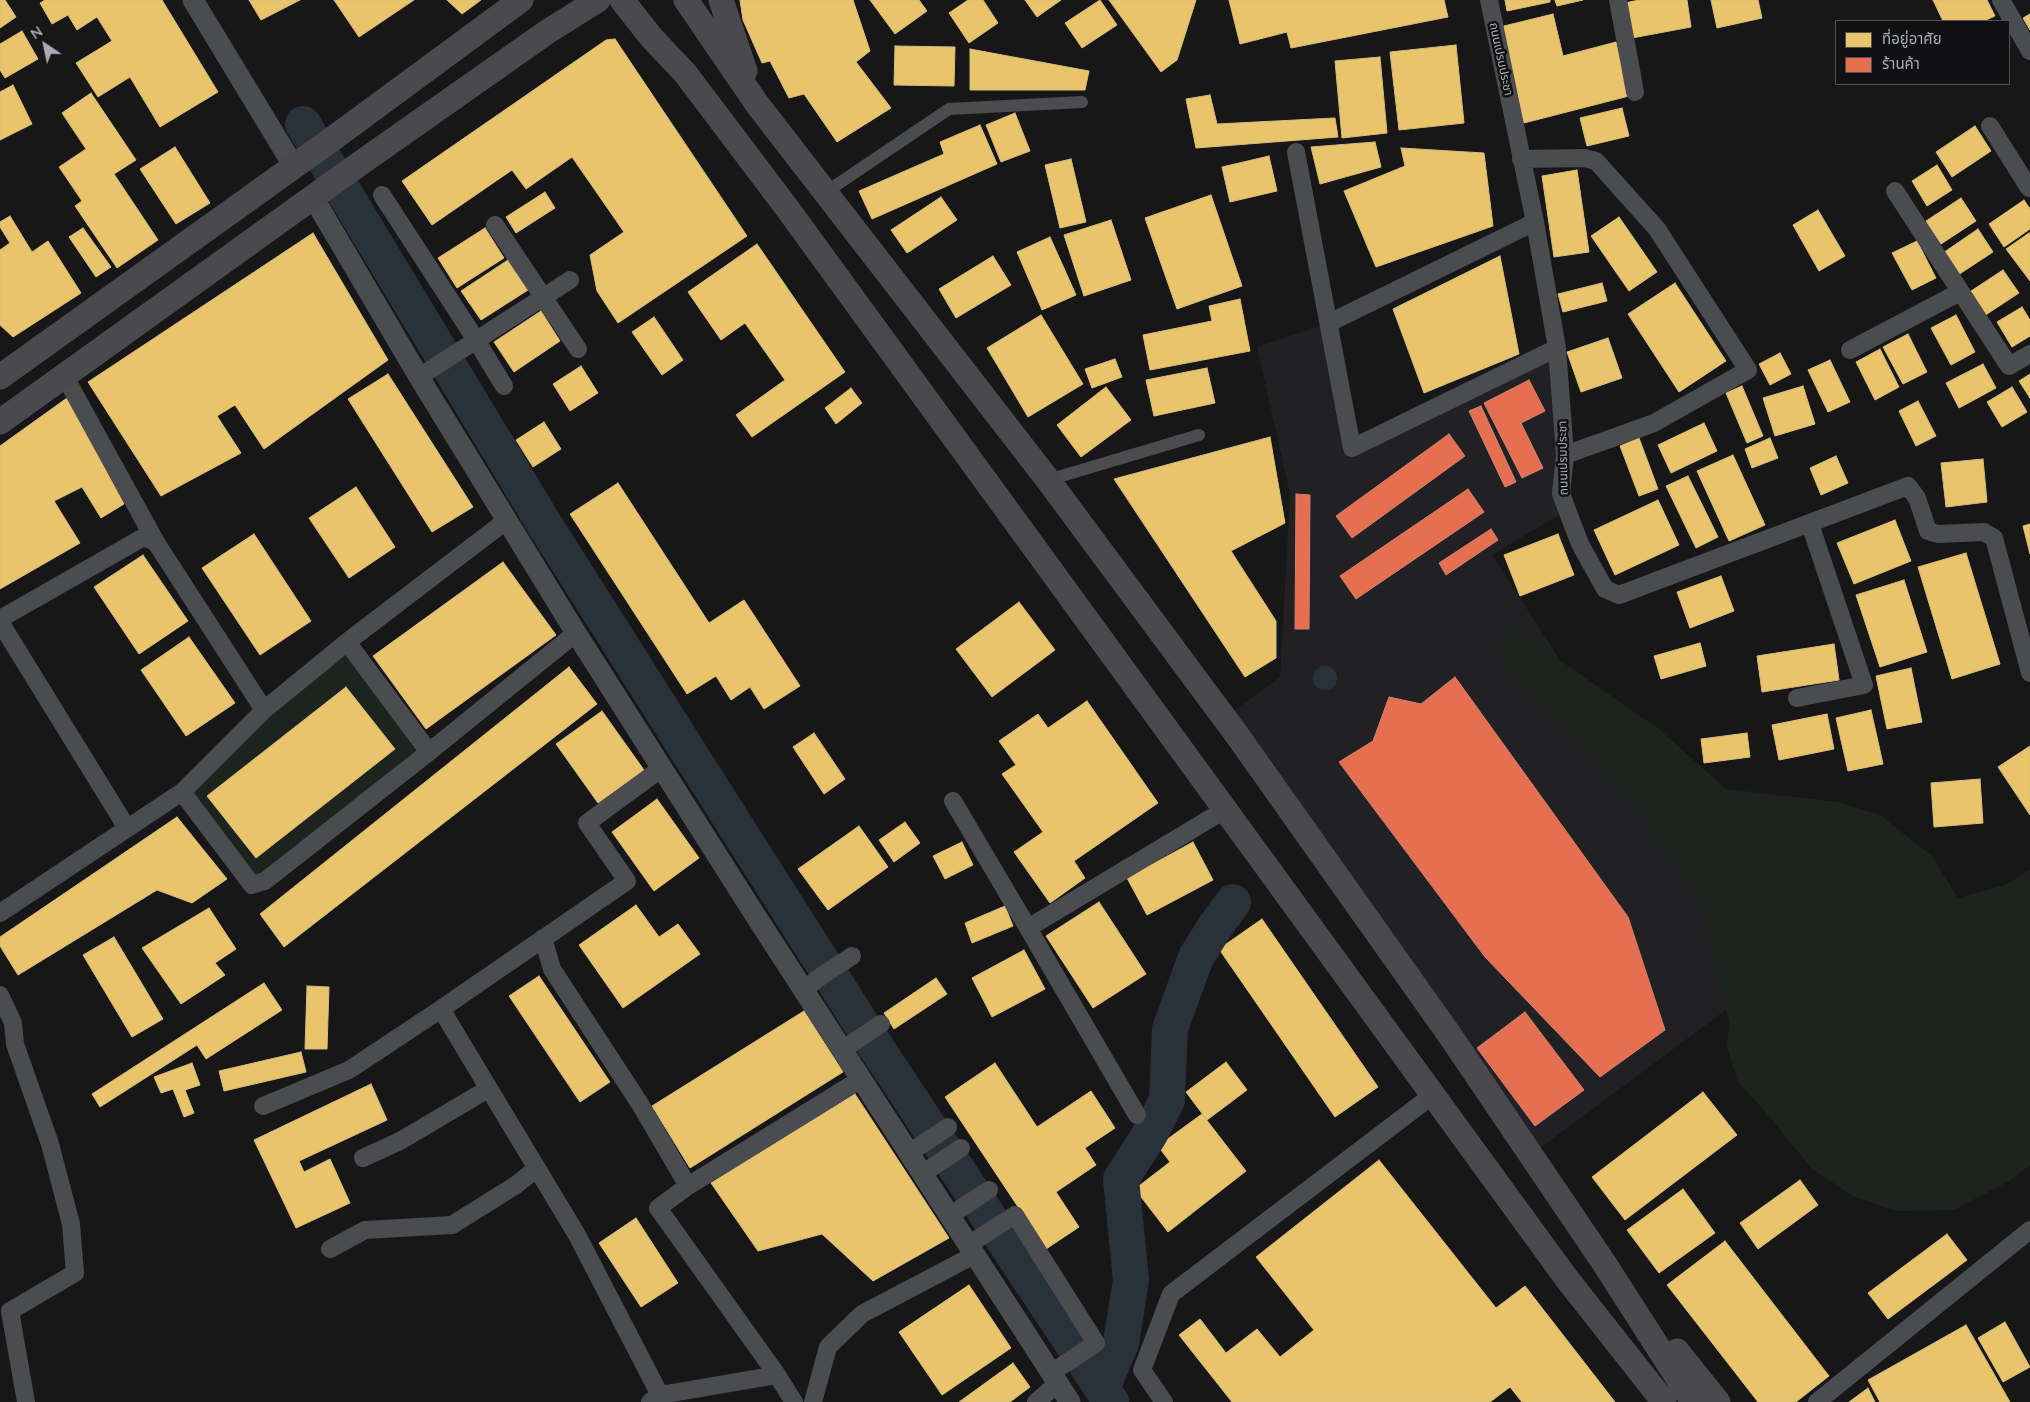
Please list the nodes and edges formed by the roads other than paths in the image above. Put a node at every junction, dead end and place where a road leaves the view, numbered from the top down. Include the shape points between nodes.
1 (193, 0) edge
2 (521, 0) edge
3 (598, 0) edge
4 (622, 0) edge
5 (686, 0) edge
6 (721, 0) edge
7 (1489, 0) edge
8 (1618, 0) edge
9 (2001, 0) edge
10 (547, 32) junction
11 (651, 37) junction
12 (2030, 51) edge
13 (1636, 92) dead end
14 (1082, 102) dead end
15 (757, 104) junction
16 (1990, 126) dead end
17 (1296, 152) dead end
18 (1522, 159) junction
19 (299, 161) junction
20 (2030, 188) edge
21 (1894, 191) dead end
22 (826, 192) junction
23 (318, 193) junction
24 (382, 195) dead end
25 (1535, 222) junction
26 (495, 225) dead end
27 (570, 280) dead end
28 (1960, 292) junction
29 (544, 296) junction
30 (1329, 323) junction
31 (476, 340) junction
32 (578, 348) dead end
33 (1557, 348) junction
34 (1850, 350) dead end
35 (2030, 354) edge
36 (425, 373) junction
37 (64, 376) junction
38 (0, 377) edge
39 (504, 386) dead end
40 (0, 422) edge
41 (1199, 435) dead end
42 (1565, 454) junction
43 (1048, 480) junction
44 (506, 520) junction
45 (1810, 524) junction
46 (157, 544) junction
47 (0, 620) edge
48 (576, 633) junction
49 (347, 642) junction
50 (2030, 673) edge
51 (1797, 698) dead end
52 (264, 710) junction
53 (429, 752) junction
54 (662, 768) junction
55 (182, 792) junction
56 (952, 800) dead end
57 (1226, 809) junction
58 (127, 828) junction
59 (0, 914) edge
60 (1028, 928) junction
61 (543, 938) junction
62 (852, 956) dead end
63 (811, 985) junction
64 (0, 996) edge
65 (442, 1009) junction
66 (881, 1024) dead end
67 (842, 1050) junction
68 (861, 1079) junction
69 (488, 1089) junction
70 (1434, 1094) junction
71 (263, 1106) dead end
72 (1137, 1115) dead end
73 (948, 1127) dead end
74 (961, 1148) dead end
75 (909, 1152) junction
76 (363, 1158) dead end
77 (536, 1169) junction
78 (923, 1173) junction
79 (688, 1186) junction
80 (989, 1190) dead end
81 (950, 1215) junction
82 (2030, 1230) edge
83 (971, 1248) junction
84 (330, 1249) dead end
85 (1604, 1263) junction
86 (1567, 1279) junction
87 (5, 1314) edge
88 (777, 1376) junction
89 (1053, 1376) junction
90 (657, 1400) edge
91 (26, 1402) edge
92 (794, 1402) edge
93 (813, 1402) edge
94 (1036, 1402) edge
95 (1070, 1402) edge
96 (1164, 1402) edge
97 (1648, 1402) edge
98 (1664, 1402) edge
99 (1693, 1402) edge
100 (1718, 1402) edge
101 (1817, 1402) edge

1 - 19 street
2 - 19 main road
3 - 10 main road
4 - 11 main road
5 - 15 main road
6 - 15 main road
7 - 18 street, ถนนเปรมประชา
8 - 13 street
9 - 12 street
10 - 11 main road via 574,18 603,12 630,20
10 - 23 main road
11 - 57 main road via 685,73 787,208
14 - 22 street via 949,109
15 - 22 main road
16 - 20 street
17 - 30 street
18 - 25 street, ถนนเปรมประชา
18 - 42 street via 1584,158 1596,161 1657,229 1748,370 1654,424
19 - 23 main road
19 - 38 main road
21 - 28 street
22 - 43 main road
23 - 36 street
23 - 37 main road
24 - 31 street
25 - 30 street
25 - 33 street, ถนนเปรมประชา
26 - 29 street
27 - 29 street
28 - 34 street
28 - 35 street via 2009,366
29 - 31 street
29 - 32 street
30 - 33 street via 1352,448
31 - 36 street
31 - 39 street
33 - 42 street, ถนนเปรมประชา
36 - 44 street
37 - 40 main road
37 - 46 street
41 - 43 street
42 - 45 street, ถนนเปรมประชา via 1561,494 1580,544 1606,589 1619,595
43 - 85 main road via 1287,806 1451,1037
44 - 48 street
44 - 49 street
45 - 50 street, ถนนเปรมประชา via 1908,486 1917,498 1928,531 1938,534 1984,532 1994,538
45 - 51 street via 1864,685
46 - 47 street via 142,538
46 - 52 street
47 - 58 street
48 - 53 street
48 - 54 street
49 - 52 street
49 - 53 street
52 - 55 street
53 - 55 street via 265,881 252,884
54 - 61 street via 586,823 627,881
54 - 63 street
55 - 58 street
56 - 60 street
57 - 60 street
57 - 70 main road
58 - 59 street
60 - 72 street
61 - 65 street
61 - 79 street via 552,969 640,1104
62 - 63 street
63 - 67 street
64 - 87 street via 13,1023 15,1044 50,1144 71,1224 75,1273
65 - 69 street
65 - 71 street via 349,1070
66 - 67 street
67 - 68 street
68 - 75 street
68 - 79 street
69 - 76 street via 400,1141
69 - 77 street
70 - 86 main road
70 - 96 street via 1171,1294 1142,1370
73 - 75 street
74 - 78 street
75 - 78 street
77 - 84 street via 452,1225 365,1230
77 - 90 street via 577,1235
78 - 81 street
79 - 88 street via 658,1208
80 - 81 street
81 - 83 street
82 - 101 street
83 - 89 street
83 - 89 street via 1015,1215 1096,1342
83 - 93 street via 862,1314 828,1347
85 - 99 main road
85 - 100 main road
86 - 97 main road
86 - 98 main road
87 - 91 street
88 - 90 street
88 - 92 street
89 - 94 street
89 - 95 street

